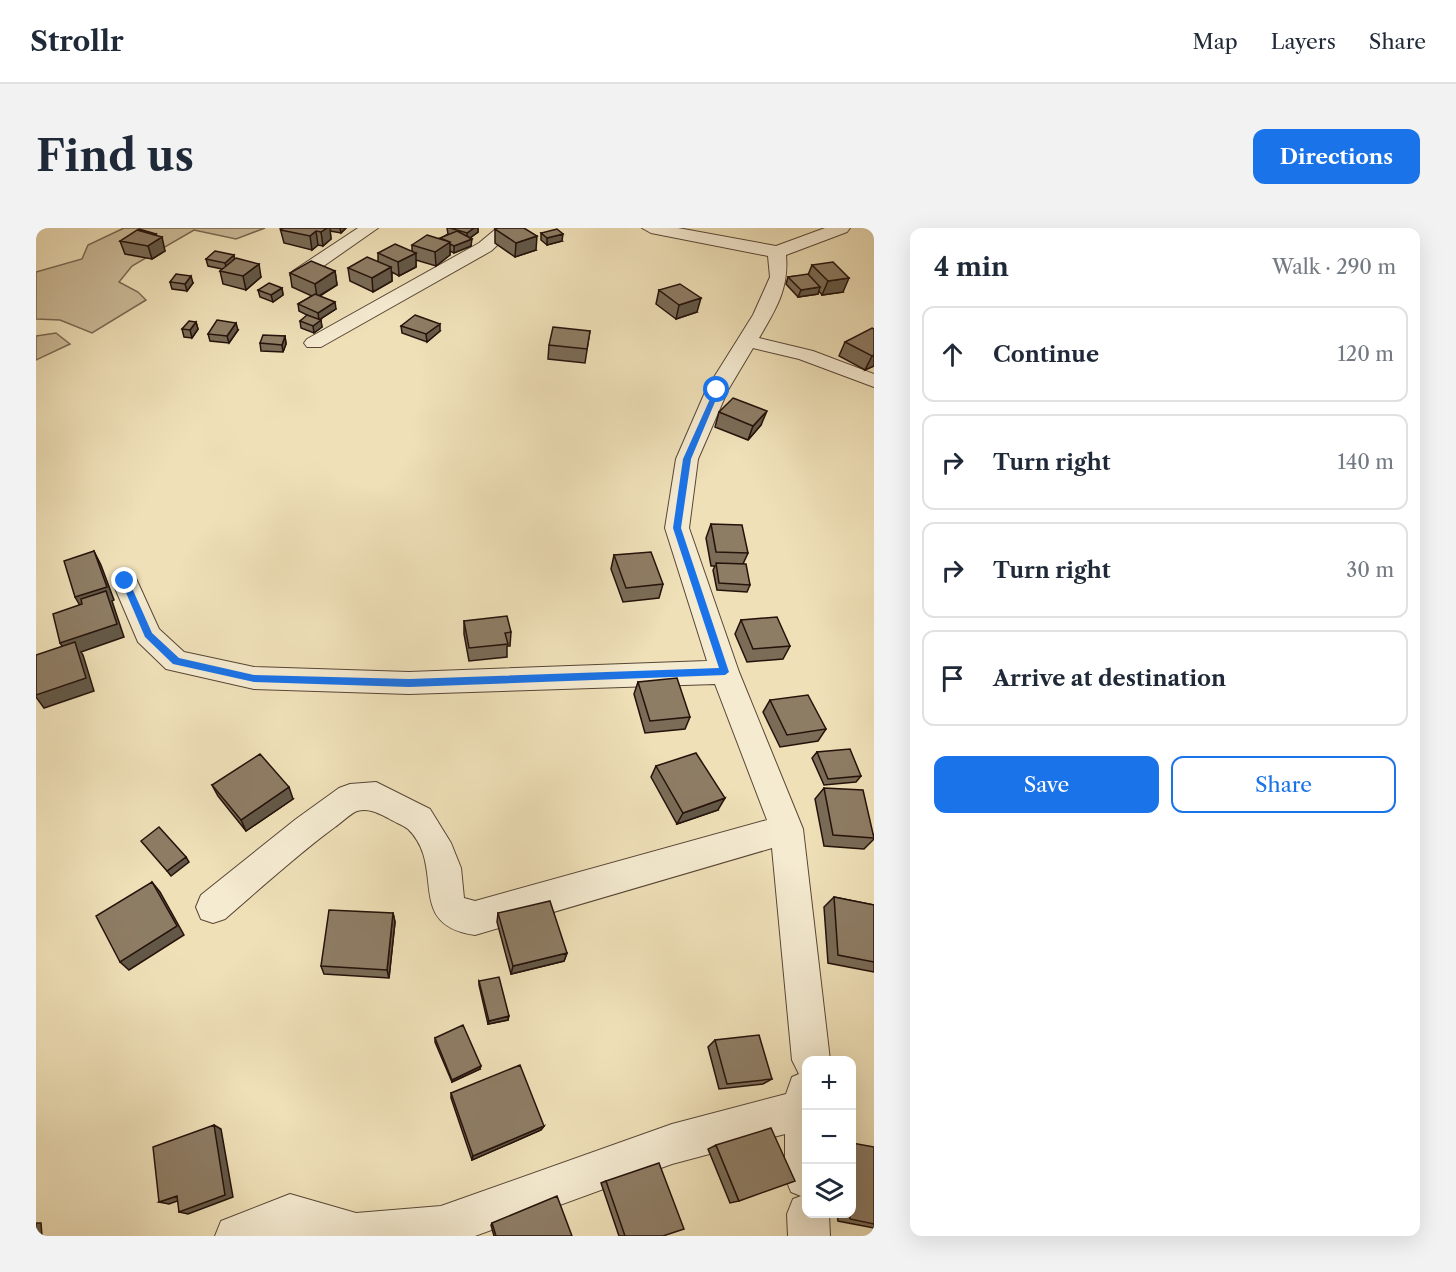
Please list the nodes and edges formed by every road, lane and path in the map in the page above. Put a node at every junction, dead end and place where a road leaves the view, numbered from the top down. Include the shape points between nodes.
1 (369, 228) edge
2 (507, 228) edge
3 (651, 228) edge
4 (842, 228) edge
5 (777, 252) junction
6 (299, 275) edge
7 (747, 341) junction
8 (314, 343) dead end
9 (874, 381) edge
10 (125, 581) dead end
11 (725, 672) junction
12 (787, 829) junction
13 (213, 907) dead end
14 (811, 1056) edge
15 (802, 1101) edge
16 (805, 1110) edge
17 (807, 1164) edge
18 (808, 1218) edge
19 (236, 1236) edge
20 (809, 1236) edge

1 - 6 street
2 - 8 street via 485,247
3 - 5 street
4 - 5 street
5 - 7 street via 778,277 763,315
7 - 9 street via 806,355
7 - 11 street via 717,390 687,459 677,528
10 - 11 street via 148,635 176,661 254,678 409,683
11 - 12 street
12 - 13 street via 475,918 460,916 448,906 444,868 435,843 418,819 376,796 350,798 307,828
12 - 14 street
15 - 19 street via 441,1227 356,1234 290,1215
16 - 17 street
18 - 20 street

